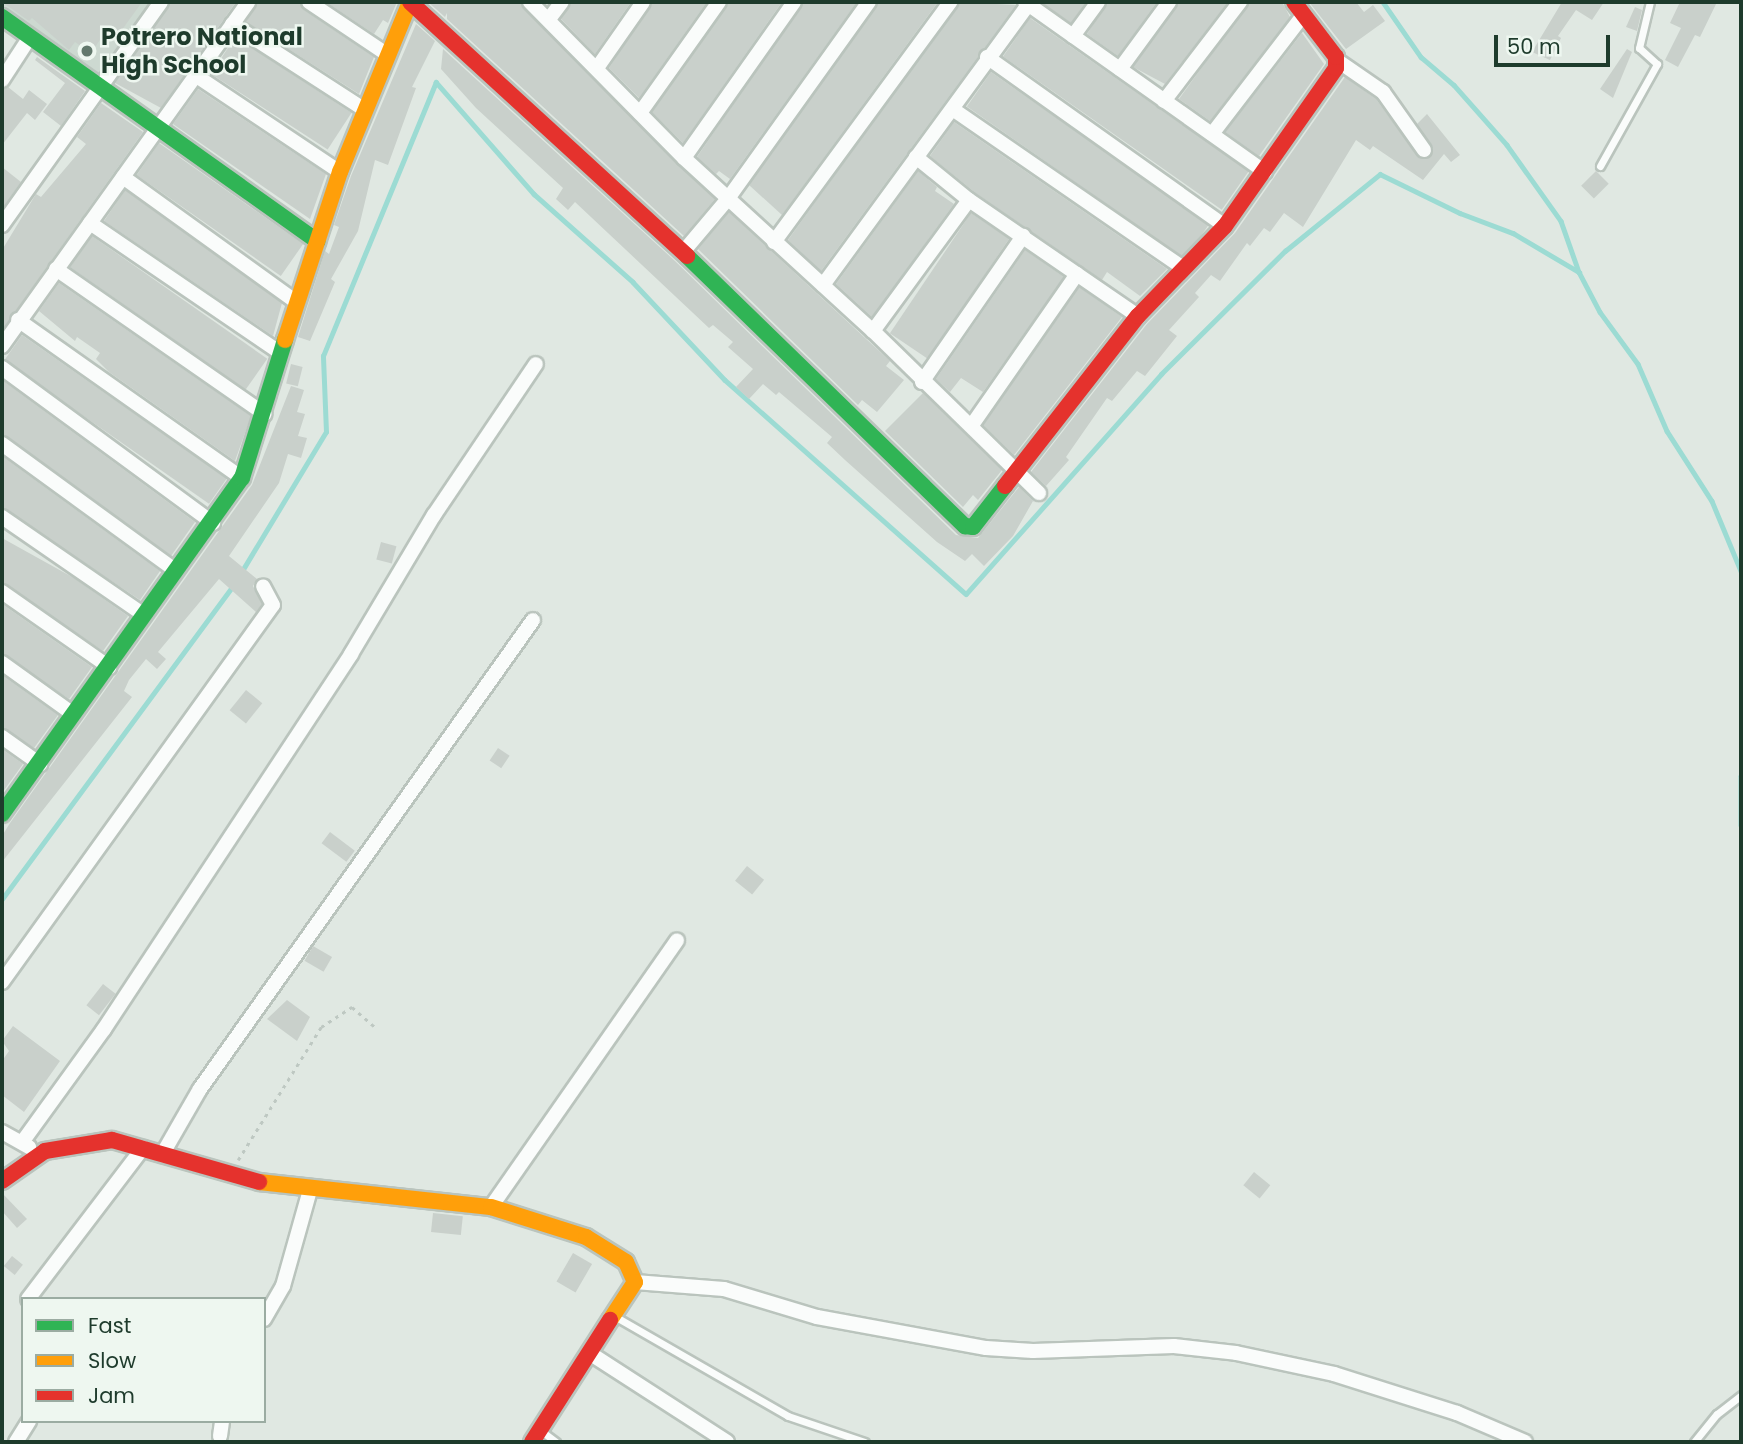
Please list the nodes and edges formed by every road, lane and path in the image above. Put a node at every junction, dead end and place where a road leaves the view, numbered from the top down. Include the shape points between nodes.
1 (161, 2) edge
2 (248, 2) edge
3 (410, 2) edge
4 (530, 2) edge
5 (562, 2) edge
6 (643, 2) edge
7 (719, 2) edge
8 (794, 2) edge
9 (869, 2) edge
10 (950, 2) edge
11 (1098, 2) edge
12 (1169, 2) edge
13 (1240, 2) edge
14 (1650, 2) edge
15 (1028, 3) edge
16 (318, 4) edge
17 (1299, 8) edge
18 (2, 17) edge
19 (549, 19) junction
20 (232, 24) junction
21 (1073, 36) junction
22 (30, 37) junction
23 (385, 52) junction
24 (987, 57) junction
25 (1338, 61) junction
26 (597, 68) junction
27 (1120, 69) junction
28 (195, 75) junction
29 (2, 77) edge
30 (102, 87) junction
31 (1164, 101) junction
32 (362, 108) junction
33 (954, 110) junction
34 (640, 113) junction
35 (158, 128) junction
36 (1212, 134) junction
37 (1424, 150) dead end
38 (916, 156) junction
39 (684, 158) junction
40 (1600, 166) dead end
41 (340, 172) junction
42 (1265, 172) junction
43 (123, 177) junction
44 (727, 200) junction
45 (969, 200) junction
46 (90, 223) junction
47 (2, 225) edge
48 (1224, 226) junction
49 (1023, 236) junction
50 (317, 241) junction
51 (774, 242) junction
52 (683, 252) junction
53 (1183, 268) junction
54 (57, 269) junction
55 (1077, 274) junction
56 (823, 285) junction
57 (295, 300) junction
58 (1138, 316) junction
59 (18, 320) junction
60 (873, 331) junction
61 (2, 346) edge
62 (279, 352) junction
63 (536, 364) dead end
64 (2, 368) edge
65 (922, 382) junction
66 (265, 414) junction
67 (972, 425) junction
68 (2, 444) edge
69 (1017, 472) junction
70 (242, 478) junction
71 (1039, 493) dead end
72 (2, 517) edge
73 (213, 523) junction
74 (176, 571) junction
75 (263, 586) dead end
76 (2, 592) edge
77 (144, 615) junction
78 (533, 620) dead end
79 (2, 663) edge
80 (109, 667) junction
81 (73, 714) junction
82 (2, 737) edge
83 (40, 764) junction
84 (2, 814) edge
85 (677, 940) dead end
86 (2, 982) edge
87 (375, 1027) dead end
88 (2, 1132) edge
89 (23, 1141) junction
90 (143, 1148) junction
91 (162, 1155) junction
92 (36, 1156) junction
93 (229, 1175) junction
94 (2, 1181) edge
95 (310, 1190) junction
96 (491, 1207) junction
97 (635, 1282) junction
98 (30, 1297) edge
99 (266, 1316) edge
100 (615, 1317) junction
101 (591, 1354) junction
102 (1741, 1395) edge
103 (28, 1423) edge
104 (536, 1436) edge
105 (16, 1442) edge
106 (556, 1442) edge
107 (727, 1442) edge
108 (865, 1442) edge
109 (1525, 1442) edge
110 (1694, 1442) edge

1 - 30 street
2 - 20 street
3 - 23 street
3 - 52 street
4 - 19 street
5 - 19 street
6 - 26 street
7 - 34 street
8 - 39 street
9 - 44 street
10 - 51 street
11 - 21 street
12 - 27 street
13 - 31 street
14 - 40 lane via 1640,48 1657,64
15 - 21 street
15 - 24 street
16 - 23 street
17 - 25 street
17 - 36 street
18 - 22 street
19 - 26 street
20 - 28 street
20 - 32 street
21 - 27 street
22 - 29 street
22 - 30 street
23 - 32 street
24 - 33 street
24 - 48 street
25 - 37 street via 1383,92
25 - 42 street
26 - 34 street
27 - 31 street
28 - 35 street
28 - 41 street
30 - 35 street
30 - 47 street
31 - 36 street
32 - 41 street
33 - 38 street
33 - 53 street
34 - 39 street
35 - 43 street
35 - 50 street
36 - 42 street
38 - 45 street
38 - 56 street
39 - 44 street
41 - 50 street
42 - 48 street
43 - 46 street
43 - 57 street
44 - 51 street
44 - 52 street
45 - 49 street
45 - 60 street
46 - 54 street
46 - 62 street
48 - 53 street
49 - 55 street
49 - 65 street
50 - 57 street
51 - 56 street
52 - 69 street via 965,526 980,523
53 - 58 street
54 - 59 street
54 - 66 street
55 - 58 street
55 - 67 street
56 - 60 street
57 - 62 street
58 - 69 street
59 - 61 street
59 - 70 street
60 - 65 street
62 - 66 street
63 - 89 street via 104,1030
64 - 73 street
65 - 67 street
66 - 70 street
67 - 69 street
68 - 74 street
69 - 71 street
70 - 73 street
72 - 77 street
73 - 74 street
74 - 77 street
75 - 86 street via 273,605
76 - 80 street
77 - 80 street
78 - 91 street via 200,1089
79 - 81 street
80 - 81 street
81 - 83 street
82 - 83 street
83 - 84 street
85 - 96 street
87 - 93 path via 352,1007 321,1027
88 - 89 street
89 - 92 street
90 - 91 street
90 - 92 street via 95,1141
90 - 98 street
91 - 93 street
92 - 94 street
93 - 95 street
95 - 96 street
95 - 99 street via 283,1286
96 - 97 street via 586,1237 626,1262
97 - 100 street
97 - 109 street via 724,1289 817,1317 986,1348 1174,1346 1236,1353 1334,1374 1457,1413
100 - 101 street
100 - 108 lane via 788,1416
101 - 104 street
101 - 107 street
102 - 110 lane via 1717,1414
103 - 105 street
104 - 106 lane

